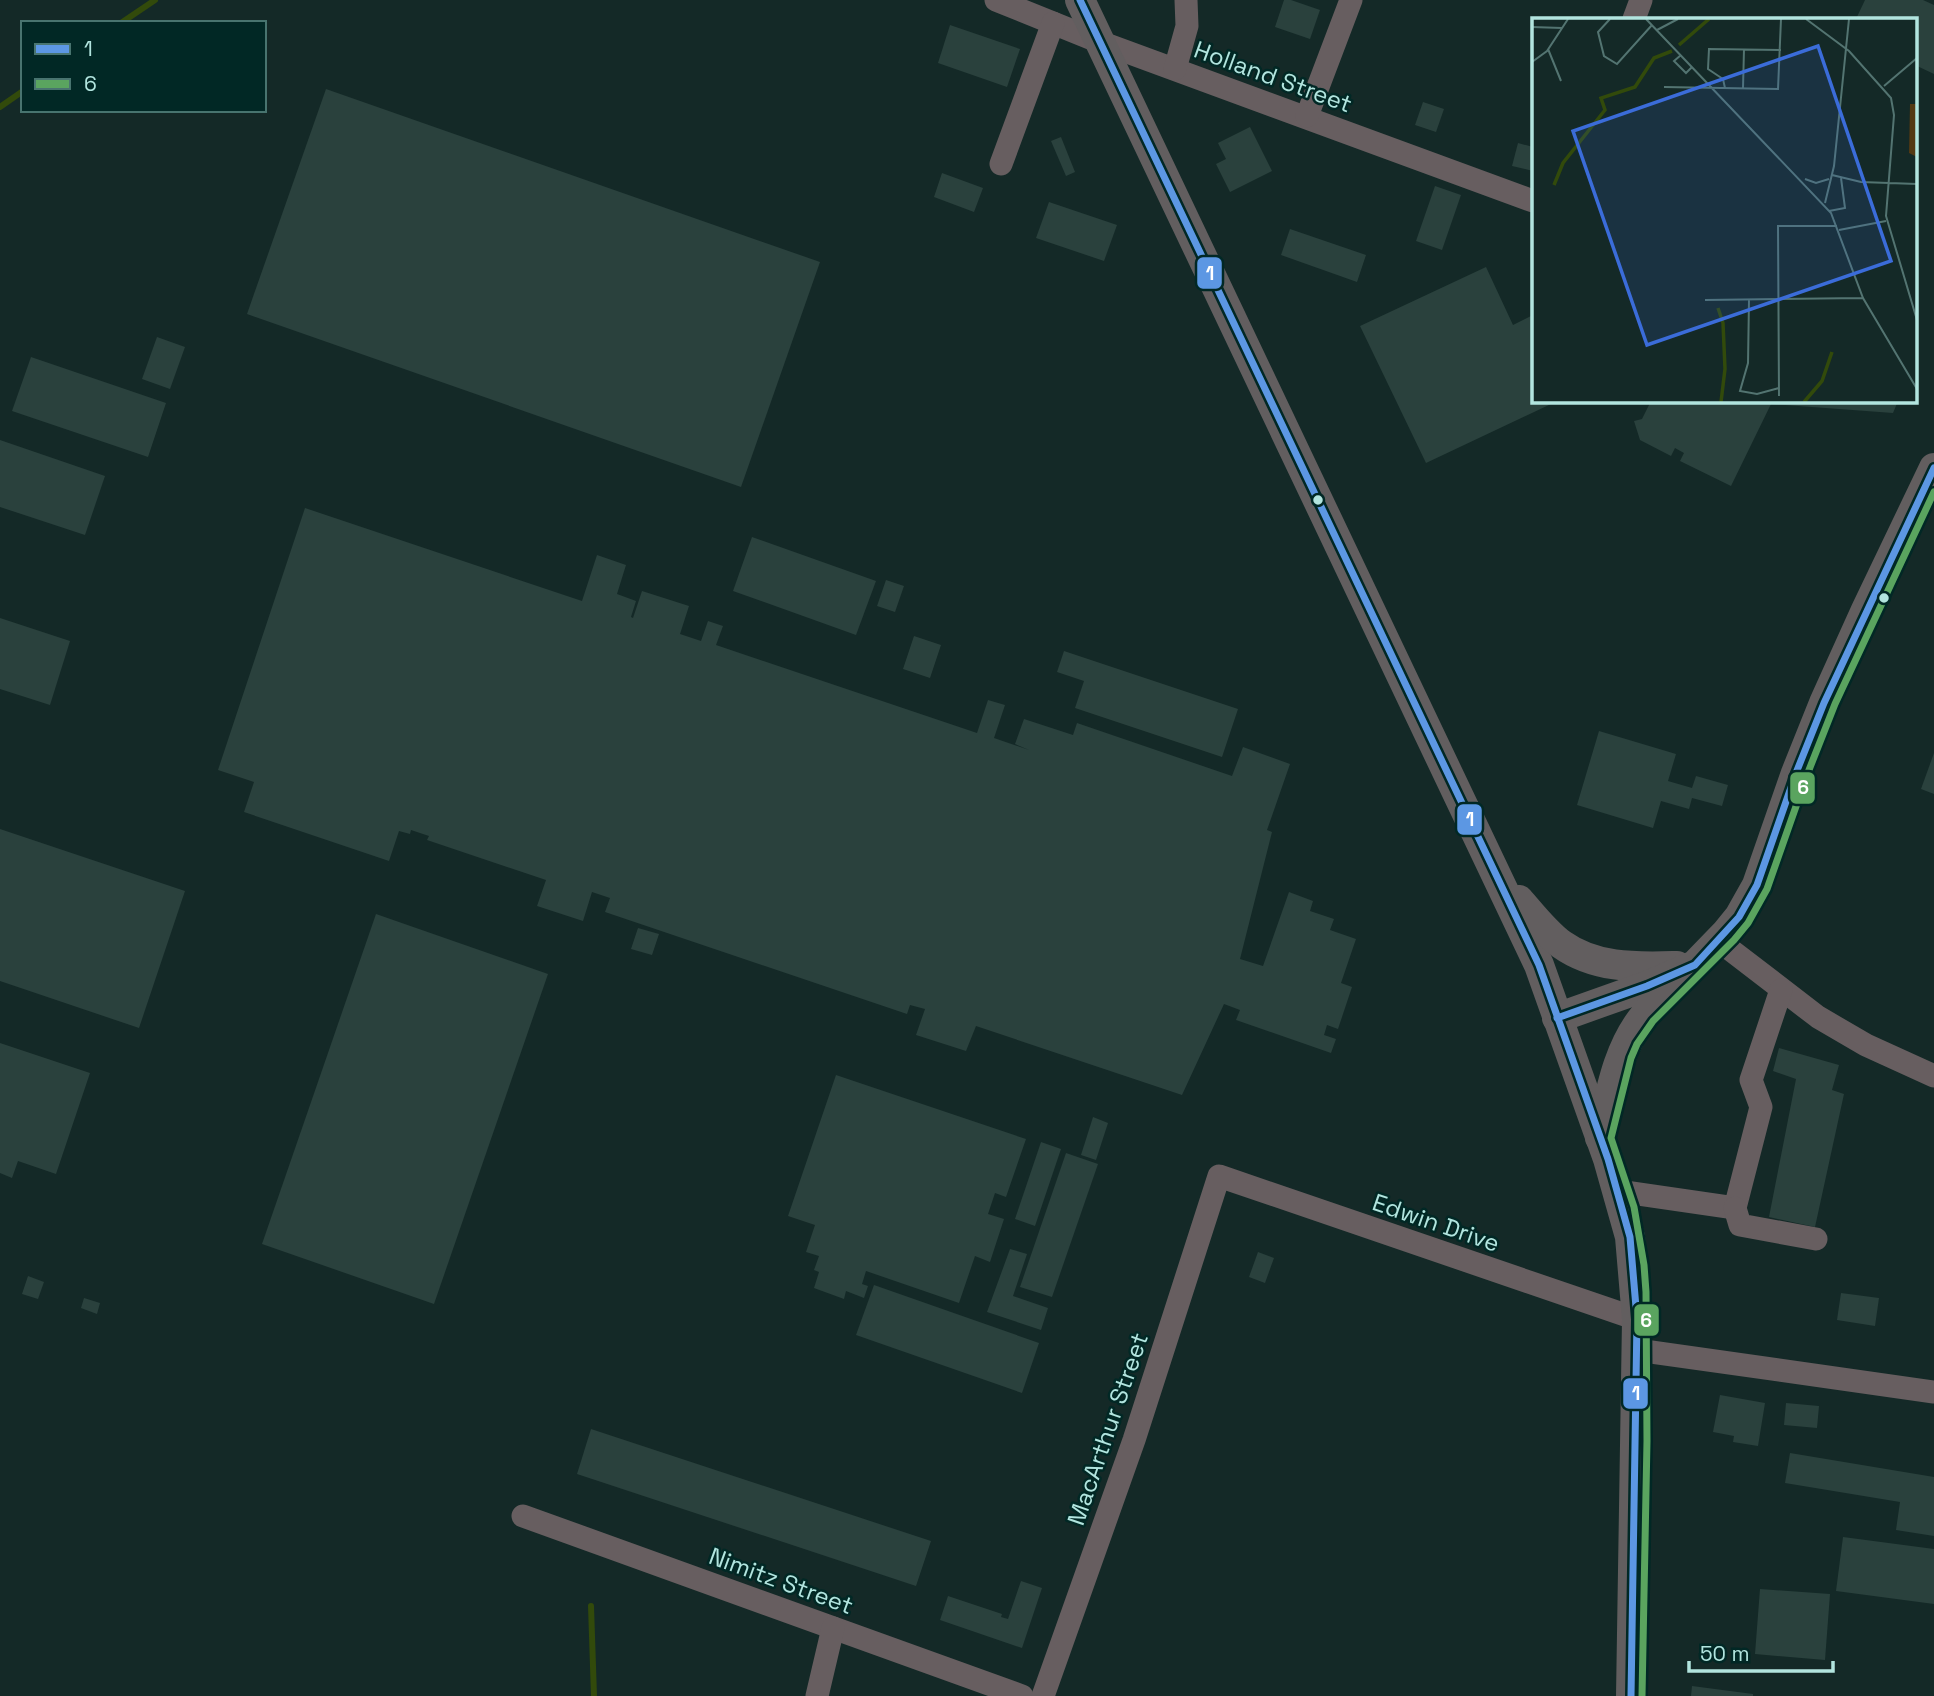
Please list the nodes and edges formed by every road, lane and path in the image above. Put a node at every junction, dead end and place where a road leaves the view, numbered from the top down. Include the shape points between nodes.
1 (996, 0) edge
2 (1080, 0) edge
3 (1186, 0) edge
4 (1351, 0) edge
5 (1641, 0) edge
6 (1634, 18) edge
7 (1053, 23) junction
8 (1100, 41) junction
9 (1175, 69) junction
10 (1307, 116) junction
11 (1001, 164) dead end
12 (1532, 201) edge
13 (1934, 468) edge
14 (1493, 869) junction
15 (1719, 941) junction
16 (1695, 965) junction
17 (1781, 990) junction
18 (1557, 1018) junction
19 (1934, 1076) edge
20 (1600, 1138) junction
21 (1219, 1176) joint
22 (1618, 1191) junction
23 (1735, 1208) junction
24 (1816, 1239) dead end
25 (1637, 1319) junction
26 (1637, 1350) junction
27 (1934, 1392) edge
28 (523, 1516) dead end
29 (833, 1628) junction
30 (817, 1696) edge
31 (1022, 1696) edge
32 (1043, 1696) edge
33 (1631, 1696) edge

1 - 7 street, Holland Street
2 - 8 main road
3 - 9 street via 1187,26
4 - 10 street
5 - 6 street
7 - 8 street, Holland Street
7 - 11 street
8 - 9 street, Holland Street
8 - 14 main road
9 - 10 street, Holland Street
10 - 12 street, Holland Street
13 - 15 main road via 1815,724 1757,885
14 - 16 main road via 1546,931 1570,950 1624,967
14 - 18 main road via 1539,965
15 - 16 main road
15 - 17 street
16 - 18 main road
16 - 20 main road via 1645,1014 1628,1039
17 - 19 street via 1845,1034
17 - 23 street via 1751,1080 1761,1107
18 - 20 main road
20 - 22 main road
21 - 25 street, Edwin Drive
21 - 32 street, MacArthur Street via 1135,1440
22 - 23 street
22 - 25 main road via 1630,1237
23 - 24 street via 1740,1225
25 - 26 main road
26 - 27 street
26 - 33 main road
28 - 29 street, Nimitz Street
29 - 30 street
29 - 31 street, Nimitz Street

